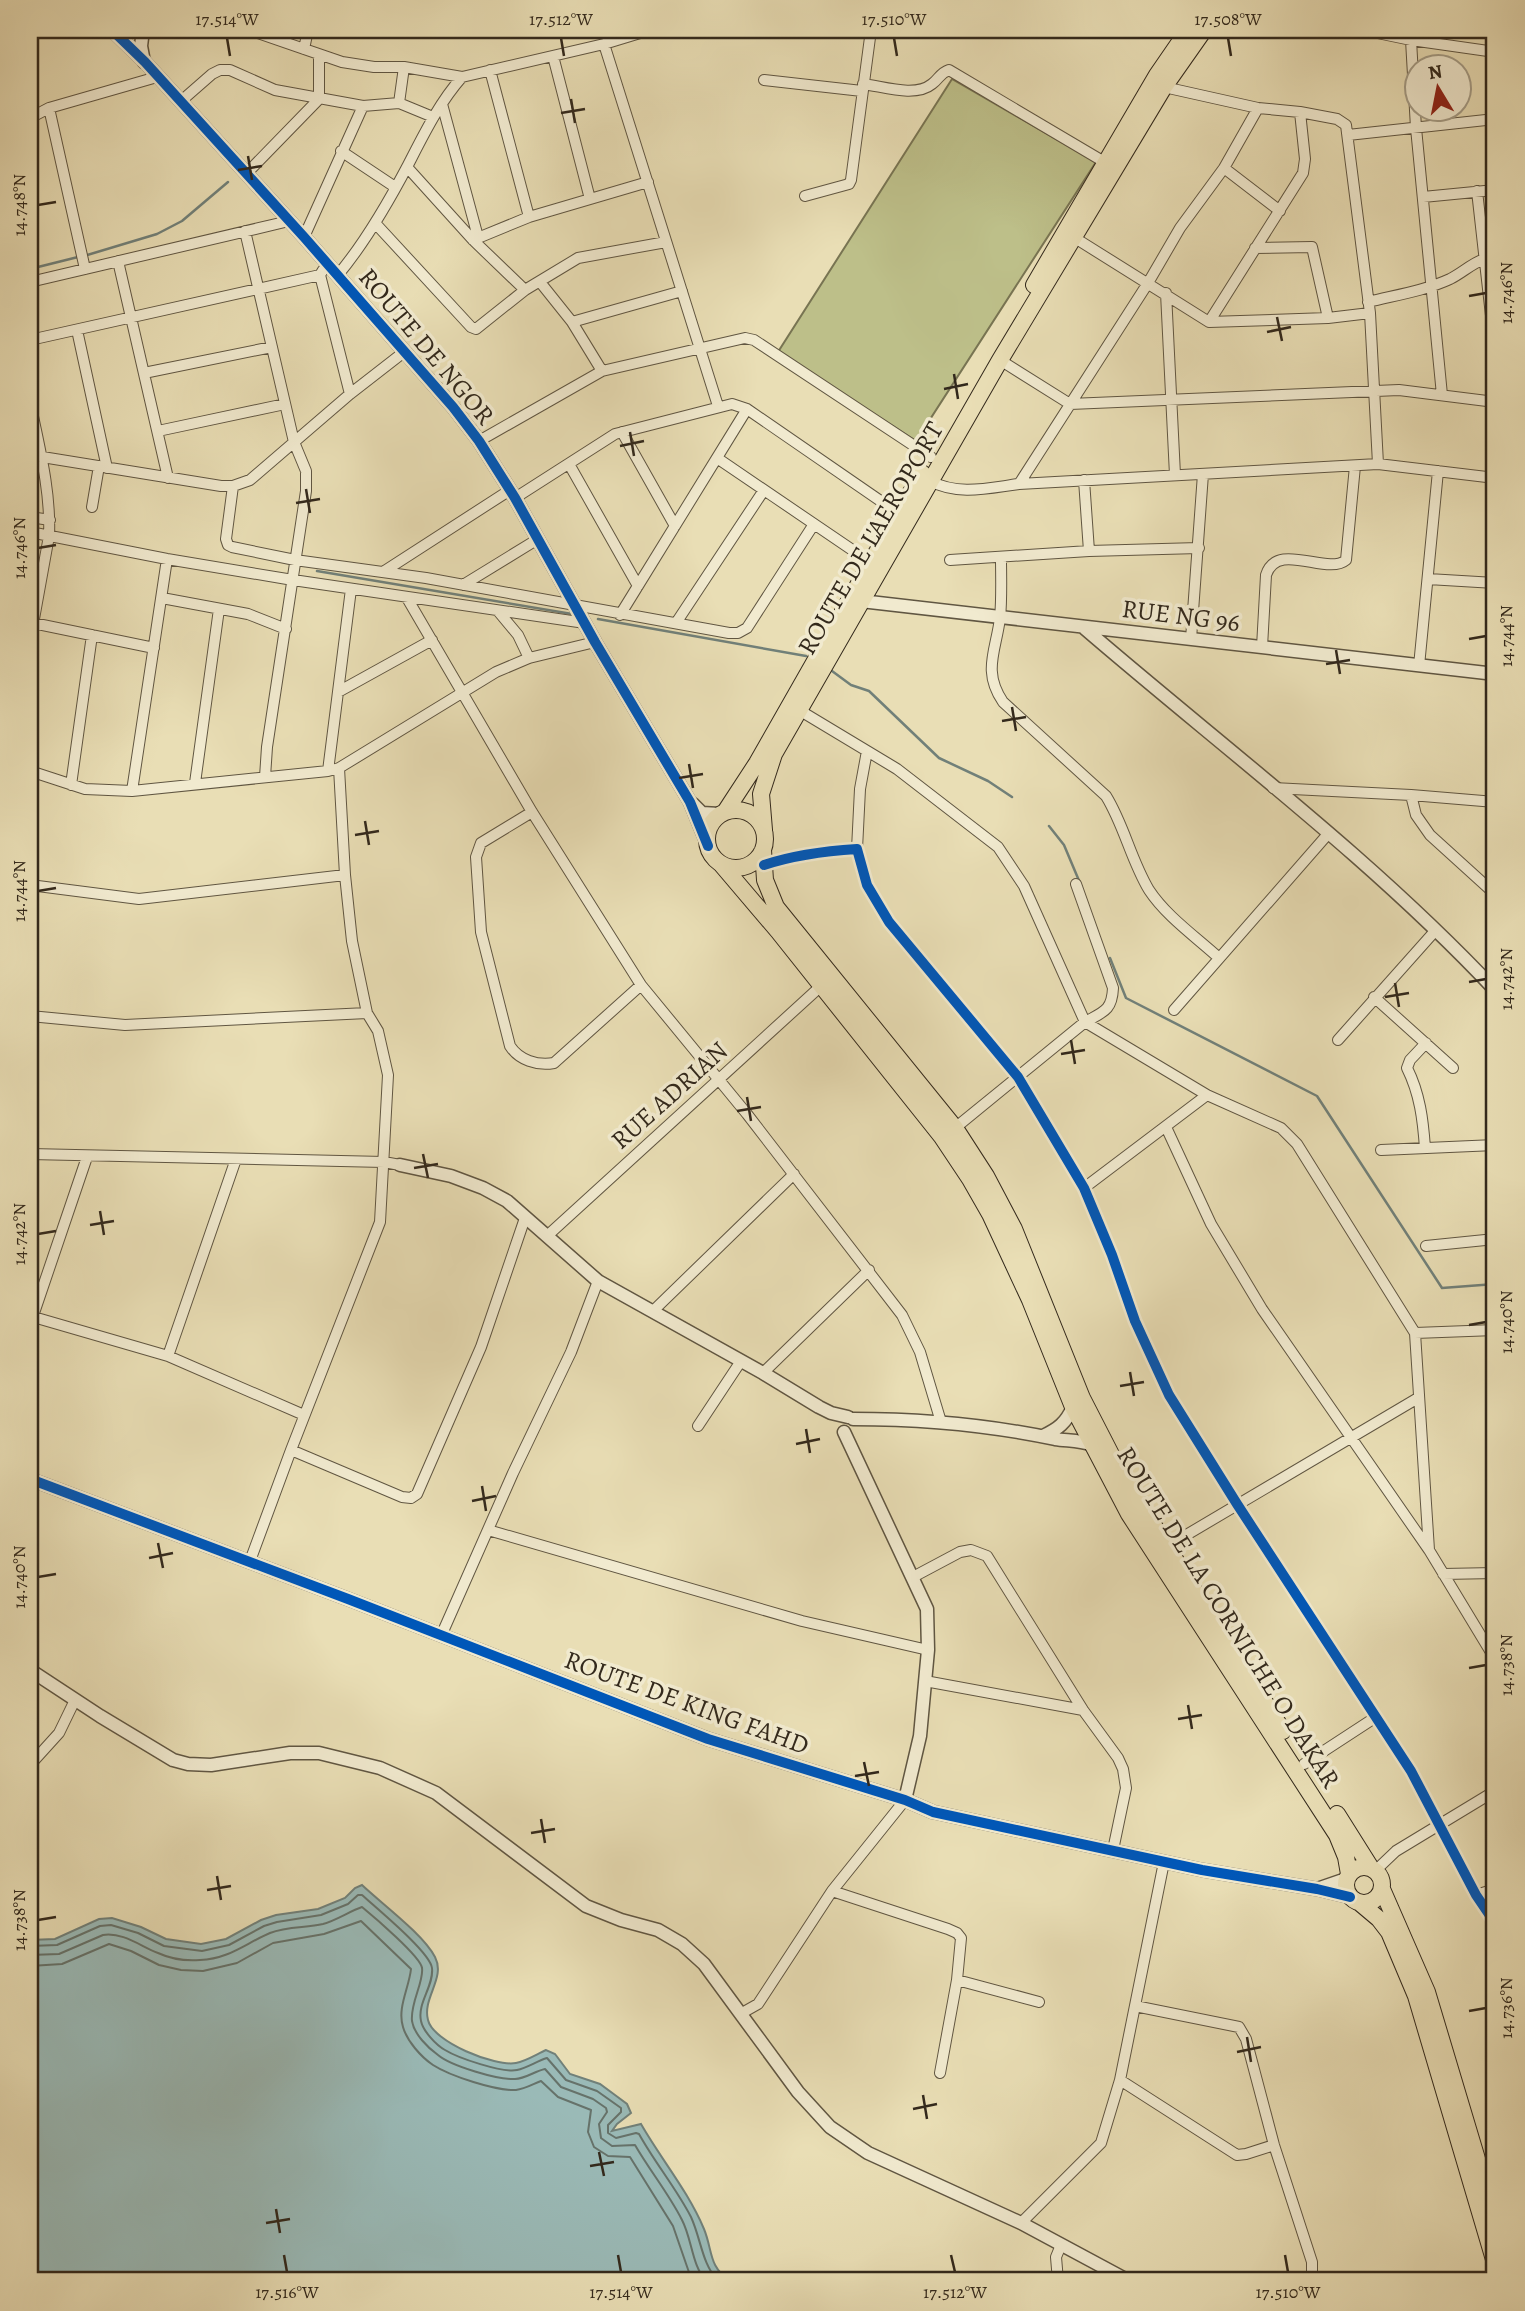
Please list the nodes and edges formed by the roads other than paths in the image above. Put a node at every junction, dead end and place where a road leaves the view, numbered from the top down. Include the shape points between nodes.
1 (42, 30) edge
2 (112, 30) edge
3 (136, 30) edge
4 (143, 30) edge
5 (249, 30) edge
6 (308, 30) edge
7 (650, 30) edge
8 (870, 30) edge
9 (1188, 30) edge
10 (1204, 30) edge
11 (1363, 30) edge
12 (30, 33) edge
13 (1411, 40) junction
14 (604, 44) junction
15 (304, 49) junction
16 (1495, 52) edge
17 (318, 55) junction
18 (553, 56) junction
19 (145, 62) junction
20 (404, 67) junction
21 (490, 71) junction
22 (157, 77) junction
23 (462, 77) junction
24 (764, 80) dead end
25 (1164, 86) junction
26 (863, 87) junction
27 (319, 99) junction
28 (180, 102) junction
29 (399, 103) junction
30 (442, 104) junction
31 (363, 106) junction
32 (49, 108) junction
33 (1258, 108) junction
34 (1300, 111) junction
35 (433, 117) junction
36 (30, 118) edge
37 (1495, 119) edge
38 (1416, 128) junction
39 (1348, 135) junction
40 (341, 151) junction
41 (1106, 163) junction
42 (407, 167) junction
43 (1224, 168) junction
44 (246, 174) junction
45 (648, 182) junction
46 (395, 187) junction
47 (1495, 190) edge
48 (1477, 191) junction
49 (805, 196) dead end
50 (1423, 197) junction
51 (590, 199) junction
52 (1280, 211) junction
53 (529, 217) junction
54 (289, 221) junction
55 (375, 223) junction
56 (245, 231) junction
57 (304, 237) junction
58 (476, 238) junction
59 (1075, 238) junction
60 (666, 242) junction
61 (1255, 248) junction
62 (1484, 259) junction
63 (83, 261) junction
64 (118, 261) junction
65 (324, 269) junction
66 (337, 276) junction
67 (30, 282) edge
68 (540, 282) junction
69 (1148, 283) junction
70 (1432, 286) junction
71 (258, 289) junction
72 (524, 290) junction
73 (682, 291) junction
74 (1166, 293) junction
75 (1369, 308) junction
76 (131, 317) junction
77 (1328, 318) junction
78 (572, 322) junction
79 (1209, 322) junction
80 (77, 330) junction
81 (30, 340) edge
82 (272, 347) junction
83 (700, 348) junction
84 (1495, 351) edge
85 (404, 352) junction
86 (1000, 360) junction
87 (603, 371) junction
88 (144, 373) junction
89 (1372, 391) junction
90 (351, 394) junction
91 (1443, 395) junction
92 (30, 402) edge
93 (1172, 402) junction
94 (1495, 402) edge
95 (285, 404) junction
96 (1070, 404) junction
97 (718, 406) junction
98 (747, 409) junction
99 (158, 431) junction
100 (622, 432) junction
101 (479, 441) junction
102 (294, 442) junction
103 (30, 455) edge
104 (41, 457) junction
105 (932, 457) junction
106 (717, 458) junction
107 (569, 464) junction
108 (1378, 464) junction
109 (1355, 466) junction
110 (103, 467) junction
111 (1438, 471) junction
112 (1203, 474) junction
113 (1175, 475) junction
114 (168, 478) junction
115 (1495, 478) edge
116 (1084, 480) junction
117 (930, 481) junction
118 (1019, 484) junction
119 (233, 486) junction
120 (764, 490) junction
121 (512, 494) junction
122 (92, 507) dead end
123 (898, 513) junction
124 (30, 517) edge
125 (50, 520) junction
126 (814, 524) junction
127 (675, 526) junction
128 (30, 533) edge
129 (49, 536) junction
130 (538, 539) junction
131 (1199, 548) junction
132 (1089, 551) junction
133 (1001, 557) junction
134 (167, 559) junction
135 (295, 559) junction
136 (950, 560) dead end
137 (870, 562) junction
138 (383, 572) junction
139 (1428, 579) junction
140 (293, 580) junction
141 (1495, 583) edge
142 (463, 585) junction
143 (638, 586) junction
144 (351, 589) junction
145 (162, 598) junction
146 (407, 598) junction
147 (860, 601) junction
148 (576, 607) junction
149 (219, 609) junction
150 (498, 611) junction
151 (620, 615) junction
152 (1000, 617) junction
153 (584, 623) junction
154 (676, 623) junction
155 (33, 624) junction
156 (1082, 626) junction
157 (286, 629) junction
158 (92, 635) junction
159 (1191, 639) junction
160 (30, 640) edge
161 (432, 640) junction
162 (595, 642) junction
163 (1262, 647) junction
164 (154, 648) junction
165 (529, 658) junction
166 (1419, 666) junction
167 (1495, 674) edge
168 (463, 691) junction
169 (338, 692) junction
170 (799, 710) junction
171 (867, 751) junction
172 (339, 768) junction
173 (328, 771) junction
174 (30, 772) edge
175 (265, 777) junction
176 (195, 783) junction
177 (71, 785) junction
178 (1273, 788) junction
179 (132, 791) junction
180 (1410, 795) junction
181 (690, 802) junction
182 (1495, 802) edge
183 (532, 811) junction
184 (722, 813) junction
185 (764, 830) junction
186 (1328, 834) junction
187 (708, 846) junction
188 (857, 849) junction
189 (764, 858) junction
190 (721, 864) junction
191 (345, 876) junction
192 (30, 884) edge
193 (1076, 884) dead end
194 (1495, 894) edge
195 (1435, 931) junction
196 (1219, 958) junction
197 (641, 985) junction
198 (821, 986) junction
199 (1495, 990) edge
200 (1374, 997) junction
201 (1174, 1010) dead end
202 (367, 1013) junction
203 (30, 1016) edge
204 (1085, 1022) junction
205 (1338, 1040) dead end
206 (1426, 1043) junction
207 (1453, 1068) dead end
208 (1018, 1077) junction
209 (717, 1079) junction
210 (1207, 1095) junction
211 (1166, 1127) junction
212 (955, 1128) junction
213 (1495, 1145) edge
214 (1425, 1148) junction
215 (1381, 1150) dead end
216 (30, 1154) edge
217 (87, 1157) junction
218 (236, 1159) junction
219 (384, 1162) junction
220 (400, 1166) joint
221 (794, 1174) junction
222 (1084, 1188) junction
223 (525, 1218) junction
224 (547, 1236) junction
225 (1495, 1239) edge
226 (1426, 1246) dead end
227 (869, 1270) junction
228 (598, 1281) junction
229 (653, 1311) junction
230 (31, 1316) edge
231 (1495, 1331) edge
232 (1415, 1333) junction
233 (168, 1356) junction
234 (741, 1362) junction
235 (763, 1373) junction
236 (1418, 1398) junction
237 (1073, 1407) junction
238 (304, 1415) junction
239 (846, 1422) junction
240 (941, 1422) junction
241 (698, 1426) dead end
242 (1043, 1436) junction
243 (1349, 1438) junction
244 (1092, 1445) junction
245 (290, 1450) junction
246 (30, 1479) edge
247 (1237, 1503) junction
248 (488, 1530) junction
249 (1166, 1547) junction
250 (1429, 1550) junction
251 (250, 1561) junction
252 (1495, 1573) edge
253 (1443, 1574) junction
254 (913, 1577) junction
255 (441, 1636) junction
256 (928, 1650) junction
257 (1495, 1659) edge
258 (30, 1670) edge
259 (925, 1681) junction
260 (75, 1700) junction
261 (1083, 1710) junction
262 (1376, 1717) junction
263 (1304, 1764) junction
264 (30, 1765) edge
265 (1495, 1791) edge
266 (905, 1800) junction
267 (1440, 1826) junction
268 (1113, 1850) junction
269 (1164, 1862) junction
270 (1373, 1870) junction
271 (1348, 1876) junction
272 (1317, 1889) junction
273 (1382, 1889) junction
274 (1495, 1889) edge
275 (832, 1891) junction
276 (1476, 1895) junction
277 (1355, 1900) junction
278 (1495, 1923) edge
279 (957, 1980) junction
280 (1039, 2002) dead end
281 (1135, 2007) junction
282 (742, 2013) junction
283 (940, 2073) dead end
284 (1120, 2080) junction
285 (1274, 2145) junction
286 (1495, 2219) edge
287 (1021, 2223) junction
288 (1061, 2245) junction
289 (1495, 2263) edge
290 (1058, 2281) edge
291 (1129, 2281) edge
292 (1310, 2281) edge

1 - 12 street
2 - 3 street
2 - 19 street, ROUTE DE NGOR
4 - 19 street
5 - 15 street
6 - 15 street
7 - 14 street
8 - 26 street
9 - 41 highway, ROUTE DE L'AEROPORT
10 - 25 highway, ROUTE DE L'AEROPORT
11 - 13 street
13 - 16 street
13 - 38 street
14 - 18 street
14 - 45 street
15 - 17 street
17 - 20 street via 359,65
17 - 27 street
18 - 21 street
18 - 51 street
19 - 22 street, ROUTE DE NGOR
20 - 23 street
20 - 29 street
21 - 23 street
21 - 53 street
22 - 28 street, ROUTE DE NGOR
22 - 32 street
23 - 30 street
24 - 26 street
25 - 33 street
25 - 59 highway, ROUTE DE L'AEROPORT
26 - 41 street via 913,91 931,85 941,72 949,70
26 - 49 street via 849,184
27 - 28 street via 275,90 220,70
27 - 31 street
27 - 44 street
28 - 44 street, ROUTE DE NGOR
29 - 31 street
29 - 35 street
30 - 35 street
30 - 58 street
31 - 40 street
32 - 36 street
32 - 63 street
33 - 34 street
33 - 43 street
34 - 39 street via 1340,120
34 - 52 street via 1304,169
35 - 42 street
37 - 38 street
38 - 39 street
38 - 50 street
39 - 75 street
40 - 46 street
40 - 57 street
41 - 105 highway, ROUTE DE L'AEROPORT
42 - 46 street
42 - 58 street
43 - 52 street
43 - 69 street
44 - 54 street, ROUTE DE NGOR
45 - 51 street
45 - 60 street
46 - 55 street
47 - 48 street
48 - 50 street
48 - 62 street
50 - 70 street
51 - 53 street
52 - 61 street
53 - 58 street
54 - 56 street
54 - 57 street, ROUTE DE NGOR
55 - 66 street
55 - 72 street via 474,328
56 - 64 street
56 - 71 street
57 - 65 street, ROUTE DE NGOR
58 - 72 street
59 - 69 street
59 - 86 highway, ROUTE DE L'AEROPORT
60 - 68 street via 578,258
60 - 73 street
61 - 77 street via 1312,247
61 - 79 street
62 - 70 street
62 - 84 street
63 - 64 street
63 - 67 street
64 - 76 street
65 - 66 street, ROUTE DE NGOR
65 - 71 street
65 - 90 street
66 - 85 street, ROUTE DE NGOR
68 - 72 street
68 - 78 street
69 - 74 street
69 - 96 street
70 - 75 street
70 - 91 street
71 - 76 street
71 - 82 street
73 - 78 street
73 - 83 street
74 - 79 street
74 - 93 street
75 - 77 street
75 - 89 street
76 - 80 street
76 - 88 street
77 - 79 street
78 - 87 street
80 - 81 street
80 - 110 street
82 - 88 street
82 - 95 street
83 - 87 street
83 - 97 street
83 - 105 street via 752,338
85 - 90 street
85 - 101 street, ROUTE DE NGOR
86 - 96 street
86 - 117 highway, ROUTE DE L'AEROPORT
87 - 101 street
88 - 99 street
89 - 91 street
89 - 93 street
89 - 108 street
90 - 102 street
91 - 94 street
92 - 104 street
93 - 96 street
93 - 113 street
95 - 99 street
95 - 102 street
96 - 118 street
97 - 98 street
97 - 100 street
98 - 106 street
98 - 123 street
99 - 114 street
100 - 107 street
100 - 127 street
101 - 121 street, ROUTE DE NGOR
102 - 119 street via 250,480
102 - 135 street via 306,471
103 - 104 street
104 - 110 street
104 - 125 street
105 - 123 highway, ROUTE DE L'AEROPORT
106 - 120 street
106 - 127 street
107 - 121 street
107 - 143 street
108 - 109 street
108 - 111 street
109 - 112 street
109 - 163 street via 1346,559 1336,564 1291,559 1270,565
110 - 114 street
110 - 122 street
111 - 115 street
111 - 139 street
112 - 113 street
112 - 131 street
113 - 116 street
114 - 119 street
116 - 118 street
116 - 132 street
117 - 118 street via 958,491
117 - 147 highway, ROUTE DE L'AEROPORT
119 - 135 street via 228,545
120 - 126 street
120 - 154 street
121 - 130 street, ROUTE DE NGOR
121 - 138 street
123 - 137 highway, ROUTE DE L'AEROPORT
124 - 125 street
125 - 129 street
126 - 137 street
126 - 154 street via 747,628 729,633
127 - 143 street
128 - 129 street
129 - 134 street
129 - 155 street
130 - 142 street
130 - 148 street, ROUTE DE NGOR
131 - 132 street
131 - 159 street
132 - 133 street
133 - 136 street
133 - 152 street
134 - 140 street
134 - 145 street
135 - 138 street
135 - 140 street
137 - 184 highway, ROUTE DE L'AEROPORT via 757,763
138 - 142 street
139 - 141 street
139 - 166 street
140 - 144 street
140 - 157 street
142 - 148 street
143 - 151 street
144 - 146 street
144 - 169 street
145 - 149 street
145 - 164 street
146 - 150 street
146 - 161 street
147 - 152 street, RUE NG 96
147 - 170 highway, ROUTE DE L'AEROPORT
148 - 151 street
148 - 153 street, ROUTE DE NGOR
149 - 157 street via 248,614
149 - 176 street
150 - 153 street
150 - 165 street
151 - 154 street
152 - 156 street, RUE NG 96
152 - 196 street via 991,680 1003,702 1106,796 1155,898
153 - 162 street, ROUTE DE NGOR
155 - 158 street
155 - 160 street
156 - 159 street, RUE NG 96
156 - 178 street
157 - 175 street
158 - 164 street
158 - 177 street
159 - 163 street, RUE NG 96
161 - 168 street
161 - 169 street
162 - 165 street
162 - 181 street, ROUTE DE NGOR
163 - 166 street, RUE NG 96
164 - 179 street
165 - 168 street
166 - 167 street, RUE NG 96
168 - 172 street
168 - 183 street
169 - 173 street
170 - 171 street
170 - 185 highway, ROUTE DE L'AEROPORT via 763,785
171 - 188 street
171 - 204 street via 918,784 998,848 1024,886
172 - 173 street
172 - 191 street
173 - 175 street
174 - 177 street
175 - 176 street
176 - 179 street
177 - 179 street
178 - 180 street
178 - 186 street
180 - 182 street
180 - 194 street via 1416,815 1430,835
181 - 184 street via 702,813
181 - 187 street, ROUTE DE NGOR
183 - 197 street
183 - 197 street via 481,843 475,858 481,932 510,1045 522,1059 554,1063
184 - 185 highway via 748,812
184 - 187 highway via 709,828
185 - 189 highway
186 - 195 street
186 - 196 street
187 - 190 highway
188 - 189 street
188 - 208 street via 867,885 889,922
189 - 190 highway via 743,867
189 - 212 highway, ROUTE DE LA CORNICHE O DAKAR via 768,892 780,913
190 - 198 highway, ROUTE DE LA CORNICHE O DAKAR
191 - 192 street via 139,899
191 - 202 street via 352,942
193 - 204 street via 1113,988 1108,1009
195 - 199 street
195 - 200 street
196 - 201 street
197 - 209 street
198 - 209 street, RUE ADRIAN
198 - 237 highway, ROUTE DE LA CORNICHE O DAKAR via 942,1137 970,1179 1030,1300
200 - 205 street
200 - 206 street
202 - 203 street via 125,1025
202 - 219 street via 378,1031 388,1075
204 - 208 street
204 - 210 street
206 - 207 street
206 - 214 street via 1407,1068 1419,1099
208 - 212 street
208 - 222 street
209 - 221 street
209 - 224 street, RUE ADRIAN
210 - 211 street
210 - 232 street via 1290,1135
211 - 222 street
211 - 243 street via 1224,1248
212 - 249 highway, ROUTE DE LA CORNICHE O DAKAR via 1014,1229 1091,1418
213 - 214 street
214 - 215 street
216 - 217 street
217 - 218 street
217 - 230 street
218 - 219 street
218 - 233 street
219 - 220 street
219 - 238 street via 380,1222
220 - 223 street via 483,1188
221 - 227 street
221 - 229 street
222 - 247 street via 1169,1395
223 - 224 street
223 - 245 street via 481,1347 417,1494 402,1497
224 - 228 street
225 - 226 street
227 - 235 street
227 - 240 street via 913,1335
228 - 229 street
228 - 248 street via 571,1352
229 - 234 street
230 - 233 street
231 - 232 street
232 - 236 street
233 - 238 street
234 - 235 street
234 - 241 street
235 - 239 street
236 - 243 street
236 - 250 street
237 - 242 street via 1068,1420
237 - 244 highway, ROUTE DE LA CORNICHE O DAKAR
238 - 245 street
239 - 240 street
239 - 254 street via 853,1449
240 - 242 street
242 - 244 street
243 - 247 street
243 - 250 street
244 - 271 highway, ROUTE DE LA CORNICHE O DAKAR via 1129,1514 1337,1835
245 - 251 street
246 - 251 street, ROUTE DE KING FAHD
247 - 249 street
247 - 262 street
248 - 255 street
248 - 256 street via 802,1621
249 - 263 highway, ROUTE DE LA CORNICHE O DAKAR
250 - 253 street
251 - 255 street, ROUTE DE KING FAHD
252 - 253 street
253 - 257 street
254 - 256 street via 927,1609
254 - 261 street via 960,1552 971,1550 987,1556
255 - 266 street, ROUTE DE KING FAHD via 708,1738
256 - 259 street
258 - 260 street
259 - 261 street
259 - 266 street via 920,1736
260 - 264 street via 59,1733
260 - 282 street via 155,1751 188,1764 319,1753 362,1762 418,1783 476,1821 586,1906 676,1939 704,1964
261 - 268 street via 1123,1769 1126,1788
262 - 263 street
262 - 267 street
263 - 270 highway, ROUTE DE LA CORNICHE O DAKAR
265 - 267 street
266 - 268 street, ROUTE DE KING FAHD via 985,1825
266 - 275 street
267 - 270 street
267 - 276 street
268 - 269 street, ROUTE DE KING FAHD
269 - 272 street, ROUTE DE KING FAHD
269 - 281 street
270 - 271 highway via 1359,1867
270 - 273 highway
271 - 272 street, ROUTE DE KING FAHD
271 - 277 highway via 1346,1888
272 - 277 street, ROUTE DE KING FAHD
273 - 277 highway via 1372,1902
273 - 286 highway via 1427,1992
274 - 276 street
275 - 279 street via 957,1933 962,1945
275 - 282 street via 758,2004
276 - 278 street
277 - 289 highway via 1389,1932 1416,1996
279 - 280 street
279 - 283 street
281 - 284 street
281 - 285 street via 1239,2027 1247,2039
282 - 287 street via 798,2092 830,2127 868,2153
284 - 285 street via 1237,2155
284 - 287 street via 1101,2143
285 - 292 street via 1312,2262
287 - 288 street
288 - 290 street via 1056,2257
288 - 291 street

